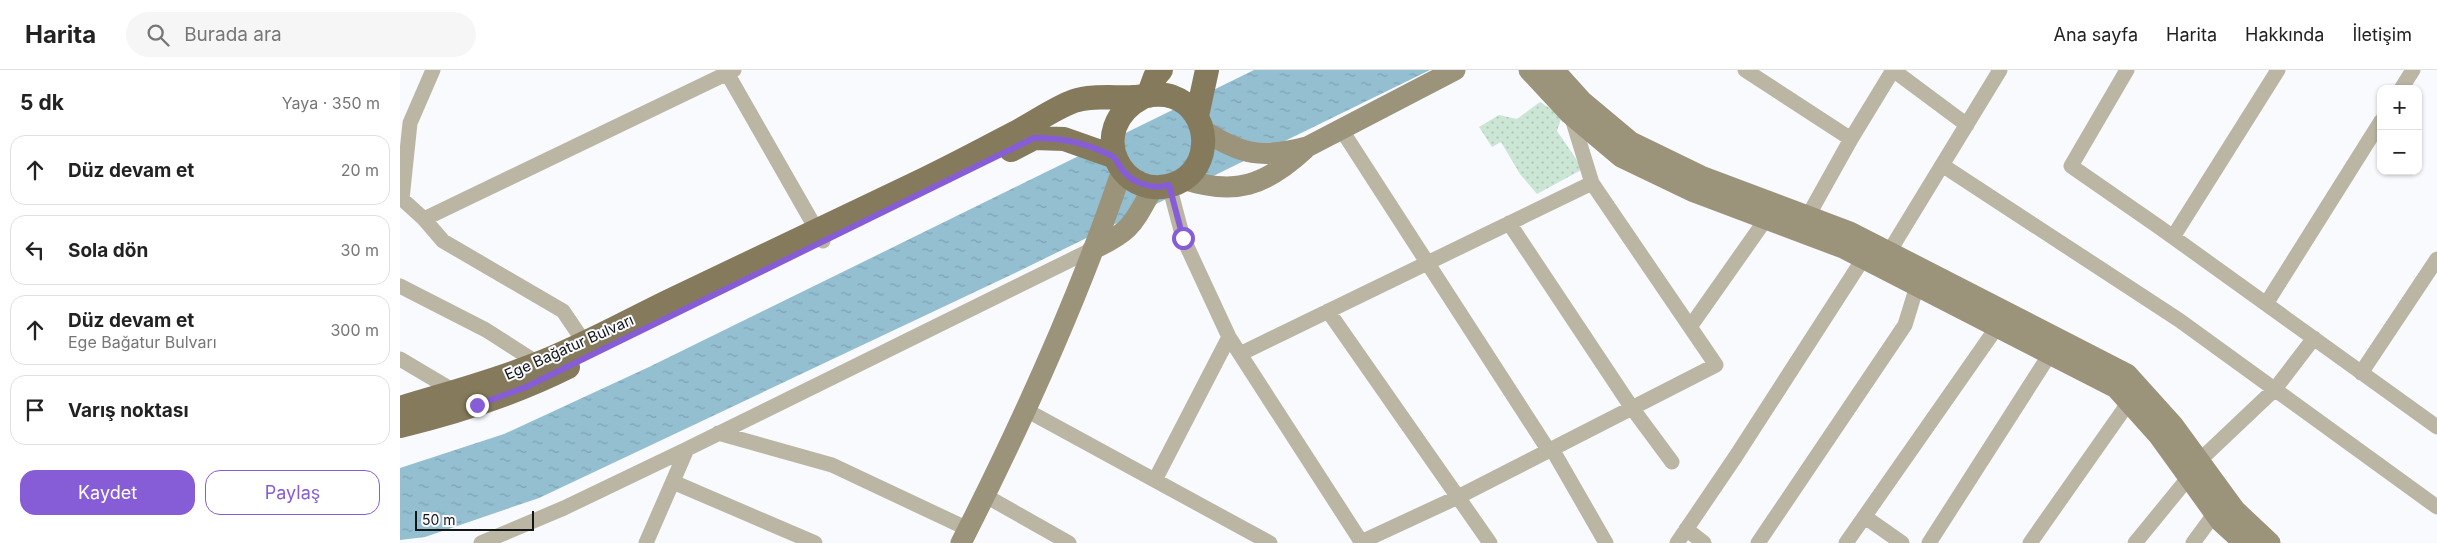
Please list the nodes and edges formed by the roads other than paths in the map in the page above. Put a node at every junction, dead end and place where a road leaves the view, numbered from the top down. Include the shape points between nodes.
1 (433, 70) edge
2 (1207, 70) edge
3 (1455, 70) edge
4 (1529, 70) edge
5 (1554, 70) edge
6 (1745, 70) edge
7 (1893, 70) edge
8 (2000, 70) edge
9 (2127, 70) edge
10 (2278, 70) edge
11 (2413, 70) edge
12 (730, 72) edge
13 (1153, 82) edge
14 (2404, 85) edge
15 (1570, 114) junction
16 (1200, 123) junction
17 (1967, 124) junction
18 (2377, 127) edge
19 (1341, 129) junction
20 (1851, 139) junction
21 (1307, 147) junction
22 (1118, 164) junction
23 (1942, 165) junction
24 (1169, 183) junction
25 (1592, 183) junction
26 (1808, 216) junction
27 (424, 219) junction
28 (1766, 220) junction
29 (1509, 223) junction
30 (820, 236) junction
31 (2173, 237) junction
32 (1093, 249) junction
33 (1889, 252) junction
34 (2437, 258) edge
35 (1863, 259) junction
36 (1427, 263) junction
37 (400, 286) edge
38 (1917, 286) junction
39 (2266, 304) junction
40 (1328, 311) junction
41 (1690, 327) junction
42 (1997, 327) junction
43 (1229, 337) junction
44 (2314, 338) junction
45 (584, 342) junction
46 (1240, 354) junction
47 (2050, 354) junction
48 (400, 359) edge
49 (539, 364) junction
50 (2361, 373) junction
51 (2275, 389) junction
52 (455, 392) junction
53 (2128, 402) junction
54 (477, 405) junction
55 (400, 408) edge
56 (1632, 408) junction
57 (1026, 410) junction
58 (400, 426) edge
59 (2437, 427) edge
60 (718, 433) junction
61 (687, 449) junction
62 (1550, 450) junction
63 (1672, 462) dead end
64 (2194, 469) junction
65 (1155, 480) junction
66 (673, 482) junction
67 (984, 495) junction
68 (1458, 496) junction
69 (2437, 507) edge
70 (2215, 513) junction
71 (1865, 517) junction
72 (1686, 529) junction
73 (965, 536) edge
74 (1361, 542) edge
75 (481, 543) edge
76 (646, 543) edge
77 (815, 543) edge
78 (1069, 543) edge
79 (1270, 543) edge
80 (1490, 543) edge
81 (1606, 543) edge
82 (1677, 543) edge
83 (1704, 543) edge
84 (1758, 543) edge
85 (1846, 543) edge
86 (1902, 543) edge
87 (1929, 543) edge
88 (2030, 543) edge
89 (2135, 543) edge
90 (2193, 543) edge
91 (2244, 543) edge
92 (2270, 543) edge

1 - 27 street via 410,123 402,199
2 - 16 main road
3 - 19 main road
4 - 15 main road
5 - 26 main road via 1582,101 1631,142 1701,176
6 - 20 street
7 - 17 street
7 - 20 street
8 - 17 street
9 - 31 street via 2071,166
10 - 31 street
11 - 14 street
12 - 27 street
12 - 30 street
13 - 16 main road via 1158,94 1186,104
13 - 22 main road via 1117,121 1112,143
13 - 30 main road, Ege Bağatur Bulvarı via 1075,101
15 - 25 street
15 - 28 main road via 1621,157 1694,192
16 - 21 main road via 1228,146 1248,153 1287,153
16 - 24 main road via 1204,146 1199,161 1190,174
17 - 23 street
18 - 39 street
19 - 21 main road
19 - 36 street
20 - 26 street
21 - 24 main road via 1287,166 1260,180 1231,189
22 - 24 main road via 1133,180
22 - 30 main road, Ege Bağatur Bulvarı via 1064,138 1034,138
22 - 32 main road
23 - 33 street
23 - 51 street via 2179,320
24 - 32 main road via 1132,226 1117,238
24 - 43 street via 1183,238
25 - 29 street
25 - 41 street
26 - 33 main road
27 - 45 street via 443,241 563,311
28 - 35 main road via 1843,248
28 - 41 street
29 - 36 street
29 - 56 street
30 - 45 main road, Ege Bağatur Bulvarı
30 - 54 main road, Ege Bağatur Bulvarı via 526,387
31 - 39 street
32 - 57 main road
32 - 60 street
33 - 64 main road via 2127,374 2173,425
34 - 50 street
35 - 38 main road
35 - 72 street
36 - 40 street
36 - 62 street
37 - 49 street via 486,330
38 - 42 main road
38 - 84 street via 1906,325
39 - 44 street
40 - 46 street
40 - 68 street
41 - 56 street via 1716,365
42 - 47 main road
42 - 71 street
43 - 46 street
43 - 65 street
44 - 50 street
44 - 51 street
45 - 49 main road, Ege Bağatur Bulvarı
46 - 74 street
47 - 53 main road via 2116,388
47 - 87 street
48 - 52 street
49 - 52 main road, Ege Bağatur Bulvarı
50 - 59 street
51 - 64 street
51 - 69 street
52 - 54 street
52 - 55 main road, Ege Bağatur Bulvarı
53 - 64 main road
53 - 88 street
54 - 58 main road, Ege Bağatur Bulvarı
56 - 62 street
56 - 63 street
57 - 65 street
57 - 67 main road
60 - 61 street
60 - 73 street via 832,465
61 - 66 street
61 - 75 street via 564,508
62 - 68 street
62 - 81 street
64 - 70 main road
64 - 89 street
64 - 92 main road
65 - 79 street
66 - 76 street
66 - 77 street
67 - 73 main road
67 - 78 street
68 - 74 street
68 - 80 street
70 - 90 street
70 - 91 main road
71 - 85 street
71 - 86 street
72 - 82 street
72 - 83 street

